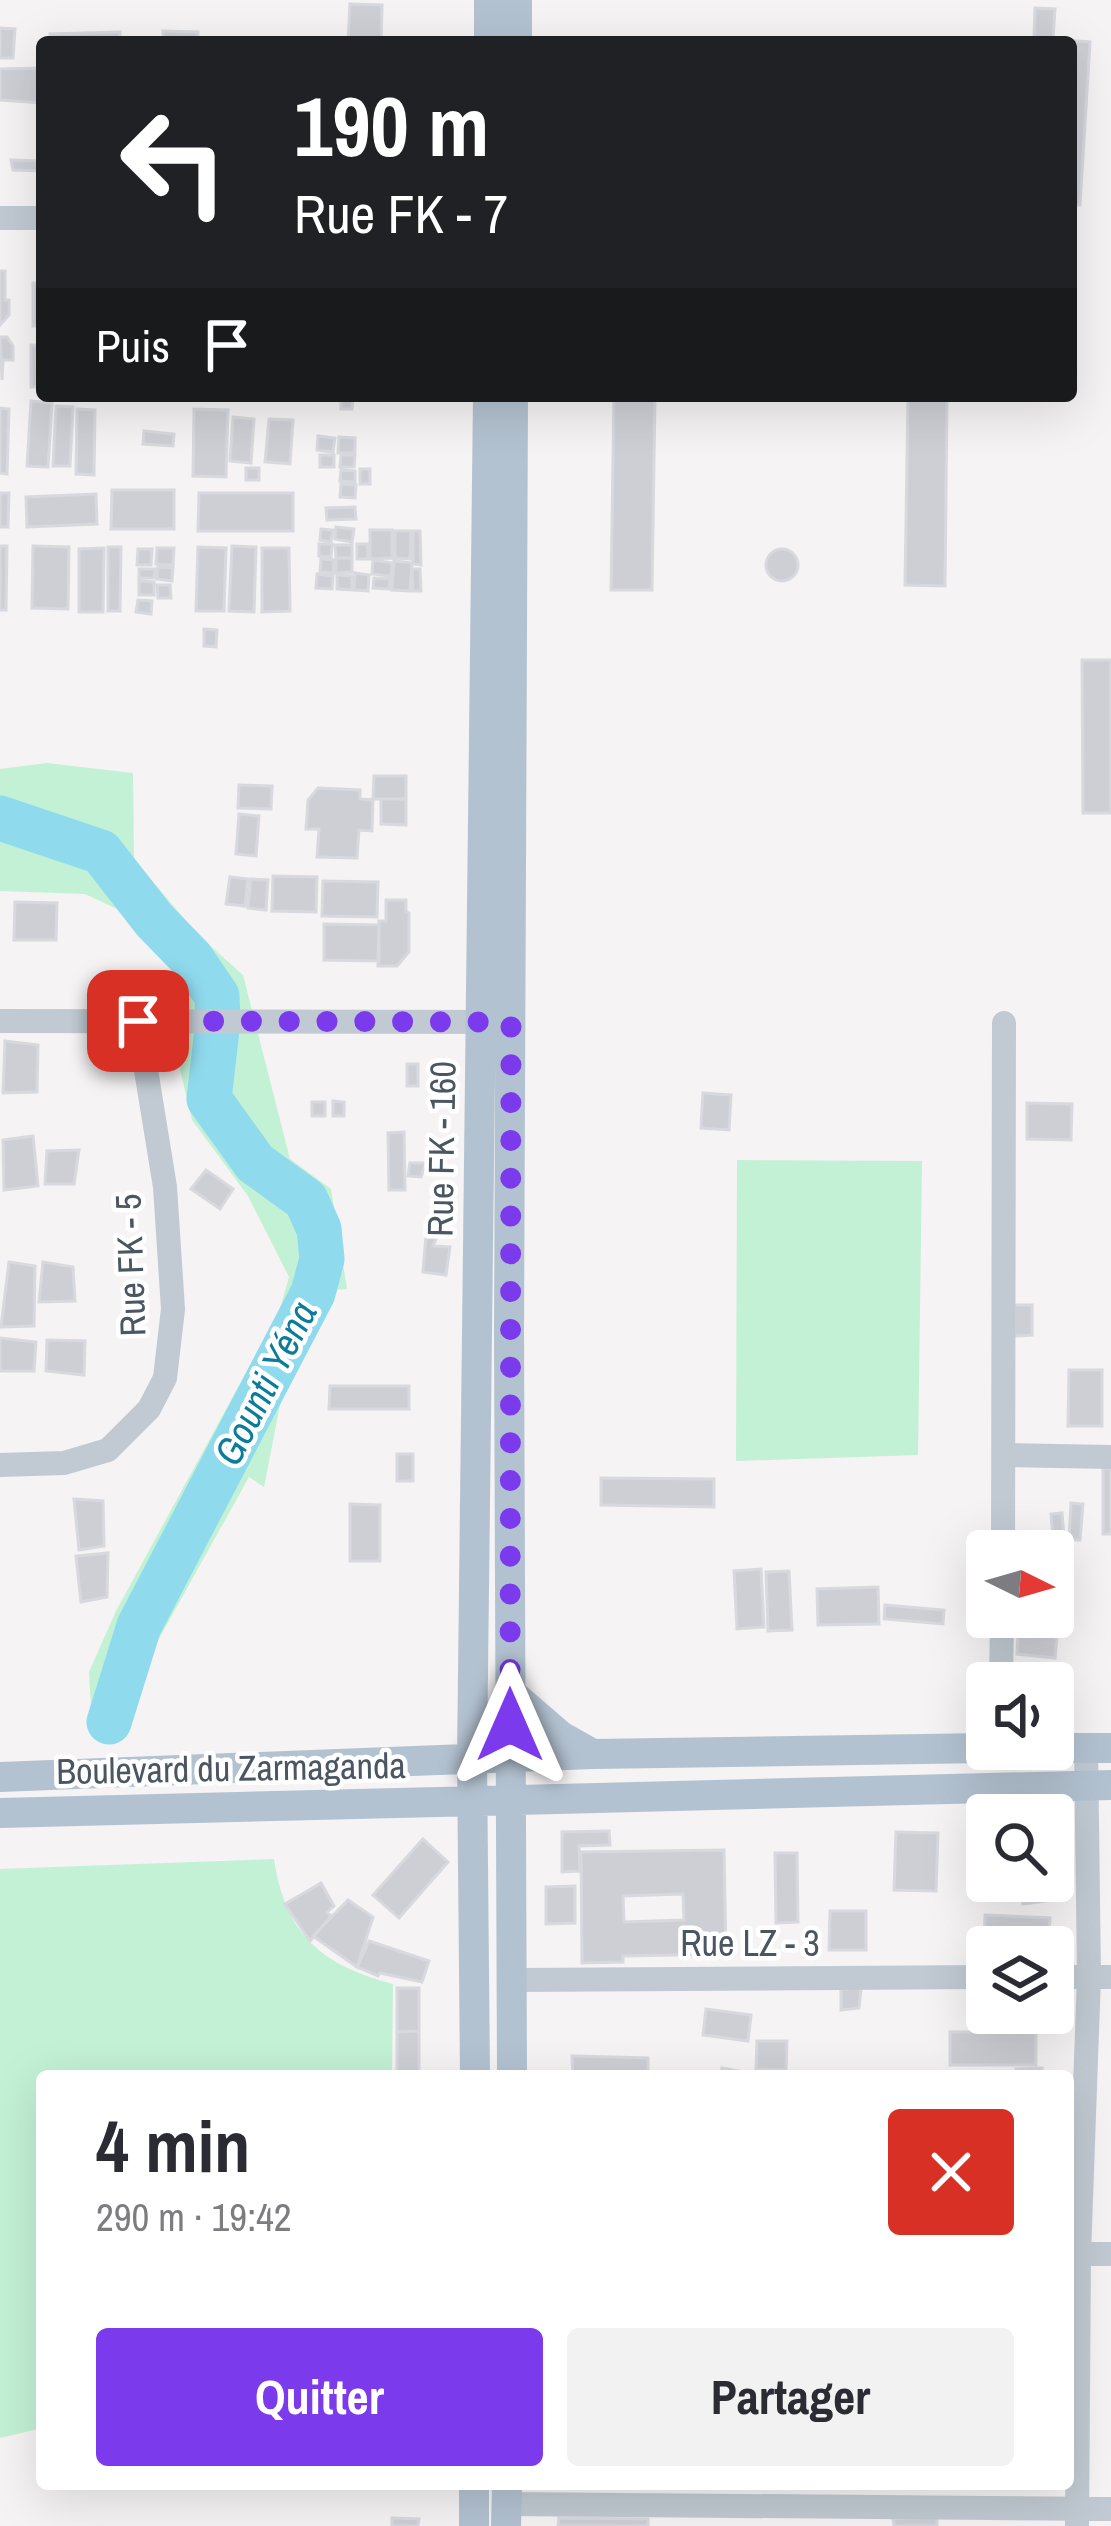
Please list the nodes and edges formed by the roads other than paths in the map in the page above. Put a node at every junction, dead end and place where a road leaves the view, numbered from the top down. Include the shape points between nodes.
1 (489, 0) edge
2 (517, 0) edge
3 (489, 36) edge
4 (517, 36) edge
5 (0, 218) edge
6 (36, 218) edge
7 (488, 402) edge
8 (513, 402) edge
9 (497, 637) junction
10 (0, 1021) edge
11 (138, 1021) junction
12 (496, 1022) junction
13 (1004, 1023) dead end
14 (1004, 1455) junction
15 (1111, 1457) edge
16 (0, 1466) edge
17 (1003, 1530) edge
18 (473, 1669) junction
19 (510, 1692) junction
20 (966, 1748) edge
21 (1099, 1748) edge
22 (593, 1754) junction
23 (510, 1757) junction
24 (472, 1759) junction
25 (421, 1761) junction
26 (0, 1777) edge
27 (1099, 1785) edge
28 (473, 1801) junction
29 (512, 1801) junction
30 (0, 1813) edge
31 (966, 1977) edge
32 (1100, 1977) edge
33 (513, 1980) junction
34 (475, 2070) edge
35 (512, 2070) edge
36 (1074, 2254) edge
37 (1111, 2254) edge
38 (474, 2490) edge
39 (506, 2505) edge
40 (1111, 2509) edge
41 (1077, 2518) edge
42 (474, 2526) edge

1 - 3 main road
2 - 4 main road
5 - 6 street
7 - 9 main road, Rue FK - 160
8 - 9 main road, Rue FK - 160
9 - 12 main road, Rue FK - 160
10 - 11 street
11 - 12 street
11 - 16 street, Rue FK - 5 via 165,1187 173,1309 165,1378 149,1408 108,1450 64,1463
12 - 18 main road, Rue FK - 160
12 - 19 main road, Rue FK - 160
13 - 14 street
14 - 15 street
14 - 17 street
18 - 24 main road, Rue FK - 160
18 - 25 main road via 454,1731
19 - 22 main road
19 - 23 main road, Rue FK - 160
20 - 22 main road, Boulevard du Zarmaganda
21 - 27 street
22 - 23 main road, Boulevard du Zarmaganda
23 - 24 main road, Boulevard du Zarmaganda
23 - 29 main road, Rue FK - 160
24 - 25 main road, Boulevard du Zarmaganda
24 - 28 main road, Rue FK - 160
25 - 26 main road, Boulevard du Zarmaganda
27 - 29 main road, Boulevard du Zarmaganda
27 - 32 street
28 - 29 main road, Boulevard du Zarmaganda
28 - 30 main road, Boulevard du Zarmaganda
28 - 34 main road, Rue FK - 160
29 - 33 main road, Rue FK - 160
31 - 33 street, Rue LZ - 3
32 - 36 street
33 - 35 main road, Rue FK - 160
36 - 37 street
36 - 41 street
38 - 42 main road
39 - 41 street
40 - 41 street

